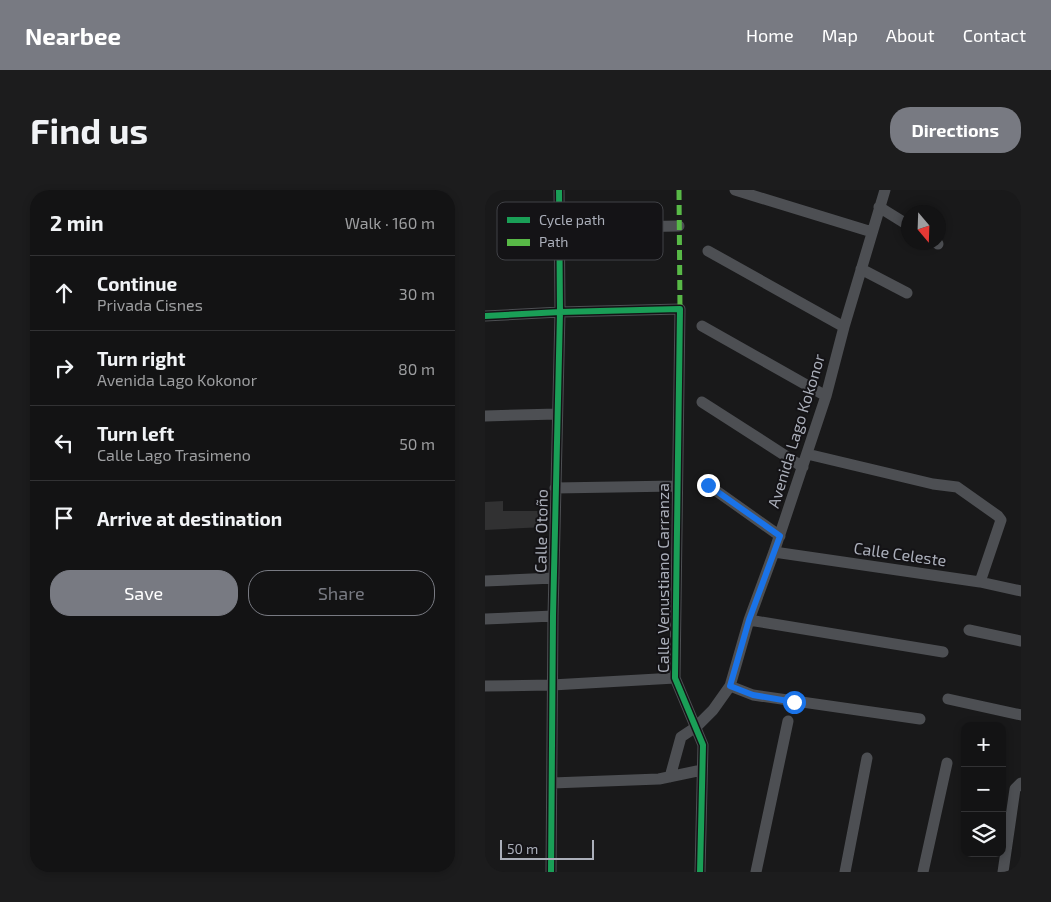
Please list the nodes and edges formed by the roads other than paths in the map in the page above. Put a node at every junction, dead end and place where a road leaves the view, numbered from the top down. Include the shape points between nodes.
1 (735, 190) edge
2 (885, 190) edge
3 (879, 207) junction
4 (901, 220) edge
5 (663, 226) edge
6 (679, 226) dead end
7 (872, 232) junction
8 (708, 251) dead end
9 (559, 260) edge
10 (861, 269) junction
11 (907, 293) dead end
12 (560, 312) junction
13 (485, 316) edge
14 (702, 326) dead end
15 (844, 327) junction
16 (826, 396) junction
17 (702, 402) dead end
18 (557, 414) junction
19 (485, 416) edge
20 (807, 454) junction
21 (803, 466) junction
22 (708, 485) dead end
23 (677, 486) junction
24 (555, 488) junction
25 (780, 536) junction
26 (775, 552) junction
27 (554, 578) junction
28 (485, 581) edge
29 (980, 582) junction
30 (1021, 591) edge
31 (553, 616) junction
32 (485, 619) edge
33 (749, 620) junction
34 (969, 630) dead end
35 (1021, 641) edge
36 (943, 652) dead end
37 (675, 678) junction
38 (552, 685) junction
39 (485, 686) edge
40 (730, 686) junction
41 (948, 699) dead end
42 (1021, 715) edge
43 (920, 719) dead end
44 (787, 721) dead end
45 (696, 727) junction
46 (867, 758) dead end
47 (947, 763) dead end
48 (702, 770) junction
49 (670, 777) junction
50 (552, 783) junction
51 (1021, 783) edge
52 (551, 872) edge
53 (700, 872) edge
54 (756, 872) edge
55 (845, 872) edge
56 (923, 872) edge
57 (1003, 872) edge

1 - 7 street
2 - 3 street, Avenida Lago Kokonor
3 - 4 street
3 - 7 street, Avenida Lago Kokonor
5 - 6 street
7 - 10 street, Avenida Lago Kokonor
8 - 15 street
9 - 12 street, Calle Otoño
10 - 11 street
10 - 15 street, Avenida Lago Kokonor
12 - 13 street
12 - 18 street, Calle Otoño
12 - 23 street, Calle Venustiano Carranza via 680,309
14 - 16 street
15 - 16 street, Avenida Lago Kokonor
16 - 20 street, Avenida Lago Kokonor
17 - 21 street
18 - 19 street
18 - 24 street, Calle Otoño
20 - 21 street, Avenida Lago Kokonor
20 - 29 street via 957,487 998,516 1001,520
21 - 25 street, Avenida Lago Kokonor
22 - 25 street
23 - 24 street
23 - 37 street, Calle Venustiano Carranza
24 - 27 street, Calle Otoño
25 - 26 street, Avenida Lago Kokonor
26 - 29 street, Calle Celeste
26 - 33 street, Avenida Lago Kokonor
27 - 28 street
27 - 31 street, Calle Otoño
29 - 30 street, Calle Celeste
31 - 32 street
31 - 38 street, Calle Otoño
33 - 36 street
33 - 40 street, Avenida Lago Kokonor
34 - 35 street
37 - 38 street
37 - 45 street, Calle Venustiano Carranza
38 - 39 street
38 - 50 street, Calle Otoño
40 - 43 street via 753,695
40 - 45 street, Avenida Lago Kokonor
41 - 42 street
44 - 54 street
45 - 48 street, Calle Venustiano Carranza via 703,745
45 - 49 street, Avenida Lago Kokonor via 681,737
46 - 55 street
47 - 56 street
48 - 49 street
48 - 53 street, Calle Venustiano Carranza
49 - 50 street
50 - 52 street, Calle Otoño
51 - 57 street via 1015,789

